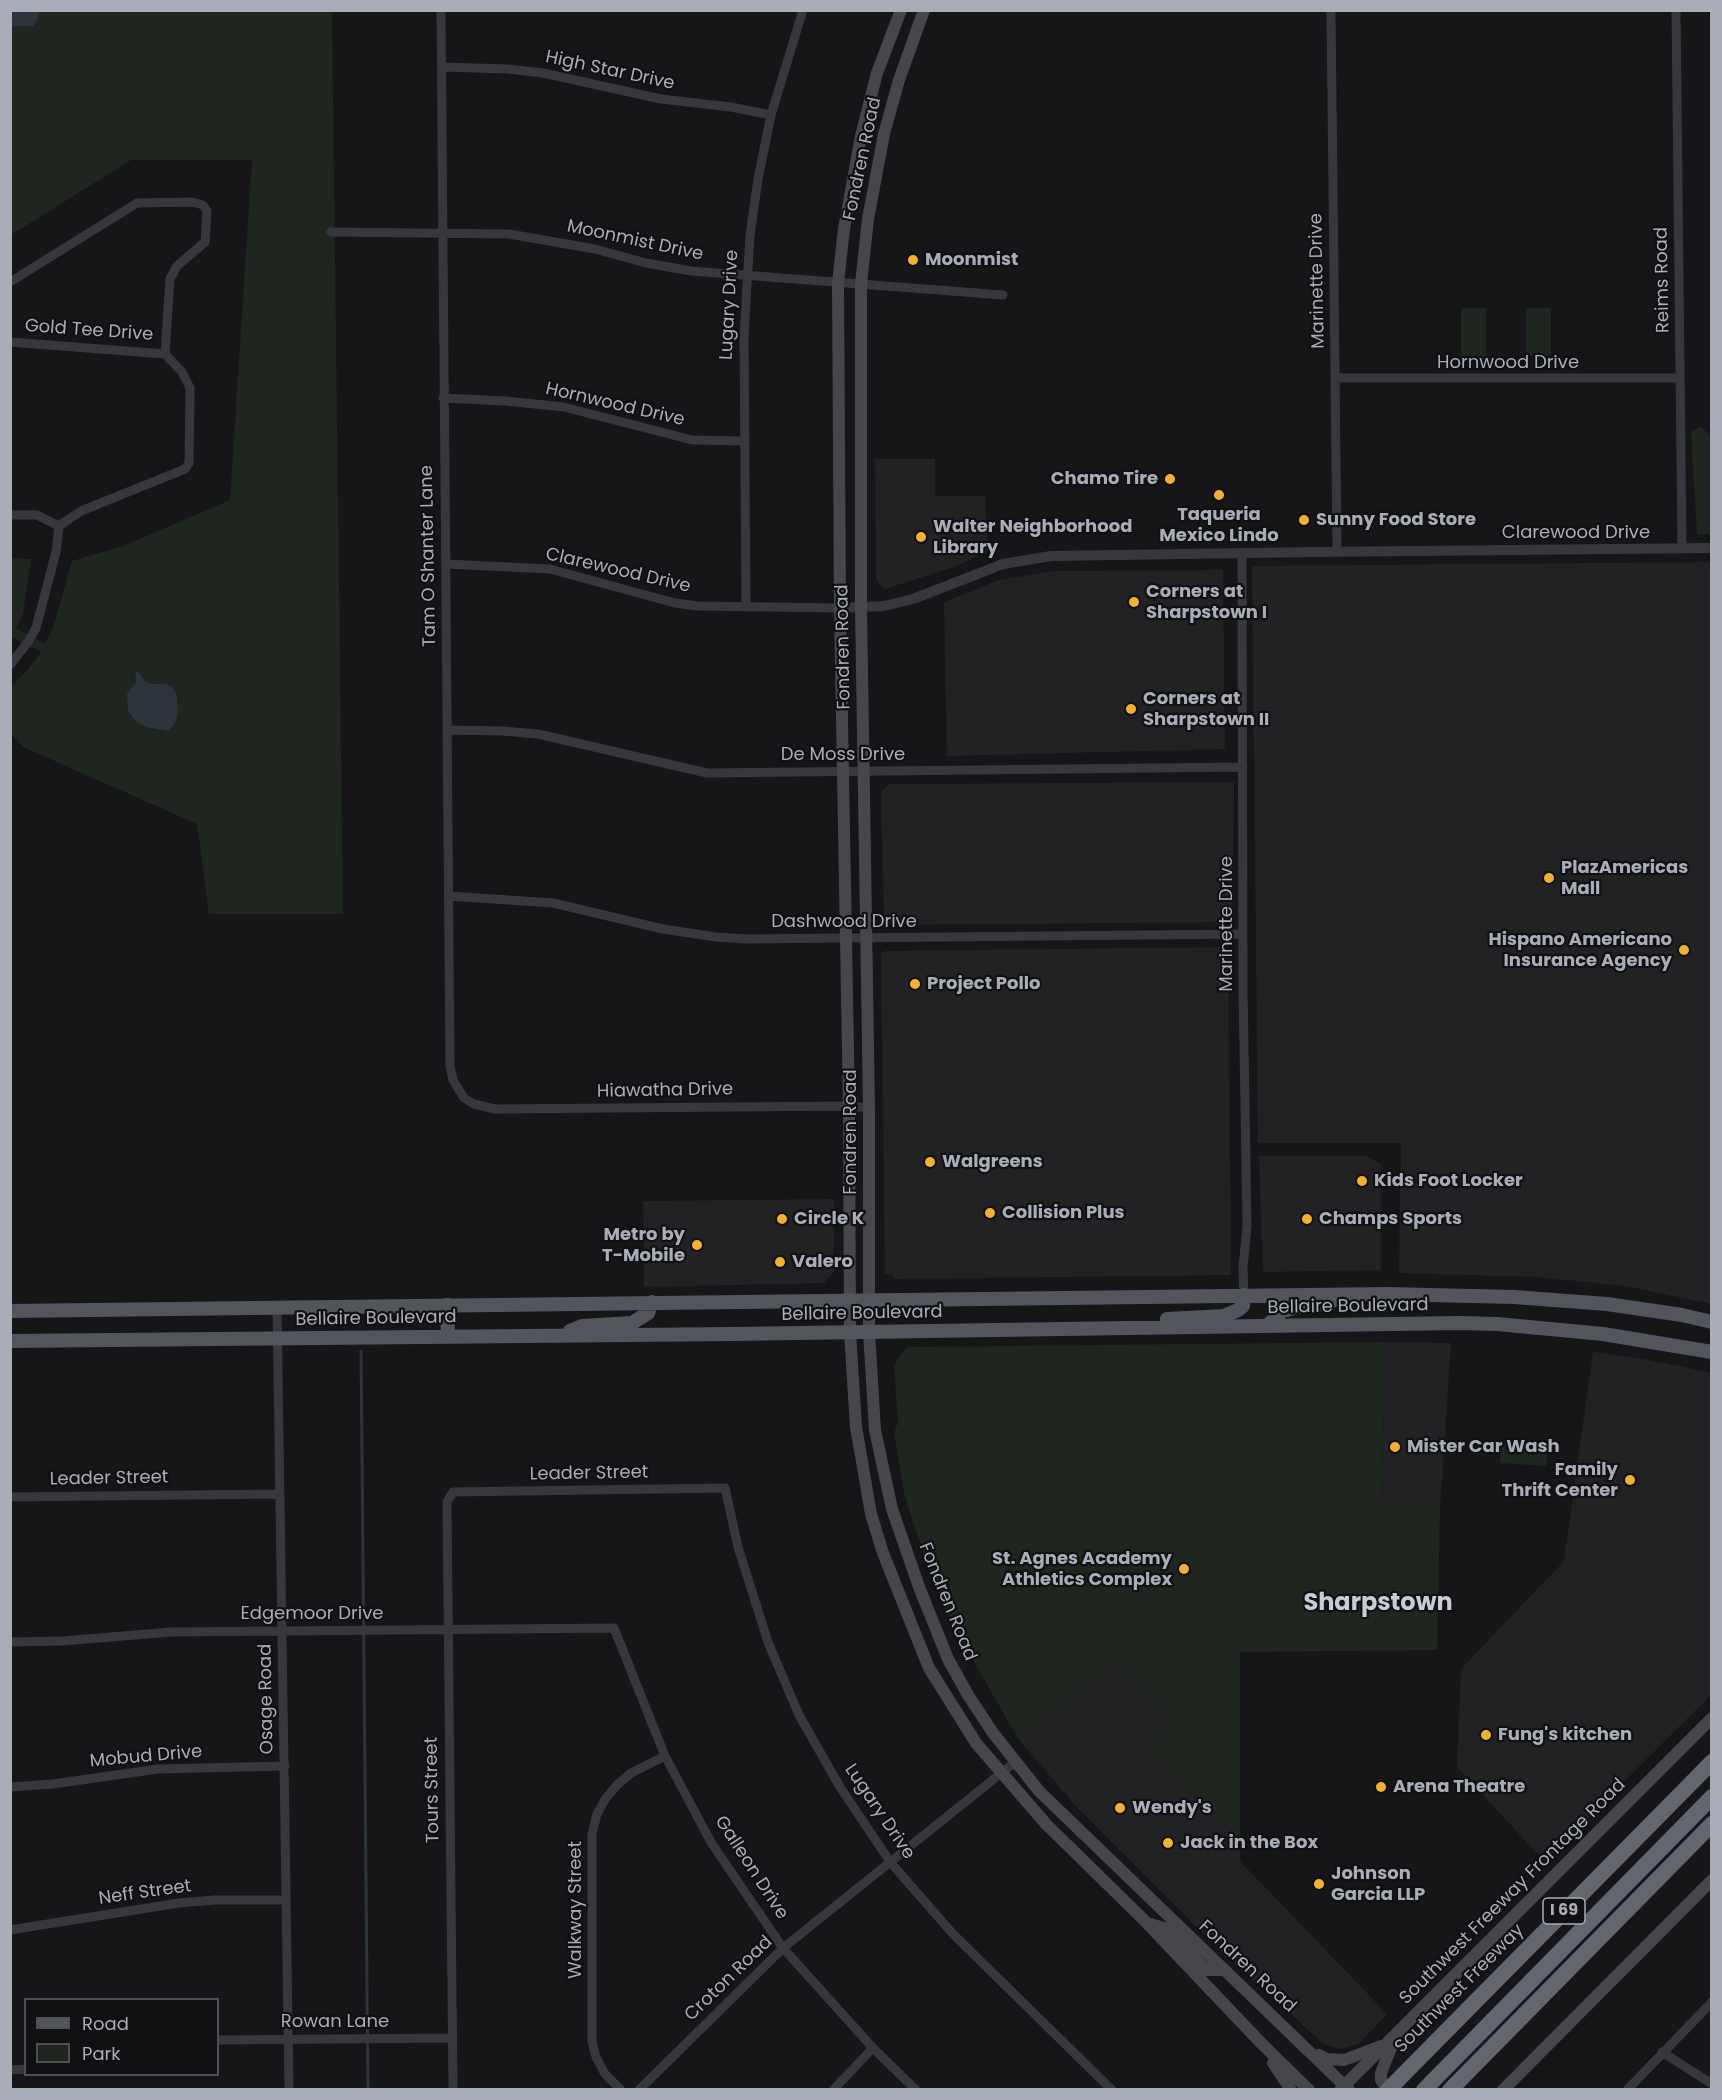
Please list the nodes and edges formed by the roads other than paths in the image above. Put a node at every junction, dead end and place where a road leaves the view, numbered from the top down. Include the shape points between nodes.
1 (441, 10) edge
2 (803, 10) edge
3 (901, 10) edge
4 (924, 10) edge
5 (1331, 10) edge
6 (1676, 10) edge
7 (442, 67) junction
8 (771, 115) junction
9 (331, 232) dead end
10 (444, 232) junction
11 (747, 276) junction
12 (10, 282) edge
13 (838, 283) junction
14 (861, 285) junction
15 (1004, 295) dead end
16 (10, 342) edge
17 (165, 354) junction
18 (1336, 378) junction
19 (1680, 378) junction
20 (443, 398) junction
21 (744, 441) junction
22 (10, 515) edge
23 (58, 526) junction
24 (1712, 548) edge
25 (1682, 549) junction
26 (1337, 551) junction
27 (1242, 553) junction
28 (446, 564) junction
29 (746, 607) junction
30 (840, 608) junction
31 (861, 608) junction
32 (10, 665) edge
33 (448, 730) junction
34 (1243, 767) junction
35 (844, 772) junction
36 (864, 772) junction
37 (449, 896) junction
38 (1243, 934) junction
39 (866, 938) junction
40 (846, 939) junction
41 (464, 1098) joint
42 (849, 1106) junction
43 (869, 1108) junction
44 (1244, 1295) junction
45 (1340, 1295) junction
46 (869, 1299) junction
47 (851, 1300) junction
48 (652, 1302) junction
49 (447, 1305) junction
50 (277, 1308) junction
51 (10, 1311) edge
52 (1712, 1322) edge
53 (1267, 1326) junction
54 (1143, 1328) junction
55 (850, 1332) junction
56 (869, 1332) junction
57 (557, 1335) junction
58 (448, 1336) junction
59 (277, 1338) junction
60 (10, 1341) edge
61 (1712, 1352) edge
62 (725, 1488) joint
63 (453, 1492) joint
64 (279, 1494) junction
65 (10, 1497) edge
66 (892, 1509) junction
67 (871, 1514) junction
68 (614, 1628) joint
69 (282, 1630) junction
70 (447, 1630) junction
71 (10, 1642) edge
72 (1712, 1718) edge
73 (665, 1756) junction
74 (1015, 1762) junction
75 (1712, 1762) edge
76 (285, 1766) junction
77 (1002, 1773) junction
78 (10, 1787) edge
79 (1712, 1797) edge
80 (1712, 1824) edge
81 (891, 1863) junction
82 (1712, 1880) edge
83 (286, 1900) junction
84 (1146, 1922) junction
85 (10, 1930) edge
86 (783, 1948) junction
87 (1223, 1970) junction
88 (1712, 2002) edge
89 (1398, 2034) junction
90 (452, 2038) junction
91 (289, 2039) junction
92 (1258, 2039) junction
93 (219, 2040) edge
94 (1388, 2043) junction
95 (873, 2048) junction
96 (1307, 2048) junction
97 (1662, 2052) junction
98 (1712, 2084) edge
99 (1429, 2085) edge
100 (1345, 2088) edge
101 (290, 2090) edge
102 (453, 2090) edge
103 (621, 2090) edge
104 (639, 2090) edge
105 (833, 2090) edge
106 (915, 2090) edge
107 (1112, 2090) edge
108 (1291, 2090) edge
109 (1309, 2090) edge
110 (1388, 2090) edge
111 (1450, 2090) edge
112 (1503, 2090) edge
113 (1627, 2090) edge

1 - 7 street, Tam O Shanter Lane
2 - 8 street, Lugary Drive
3 - 13 main road, Fondren Road via 877,73 861,136
4 - 14 main road, Fondren Road via 884,134 868,219
5 - 18 street, Marinette Drive
6 - 19 street, Reims Road
7 - 8 street, High Star Drive via 543,73 661,99
7 - 10 street, Tam O Shanter Lane
8 - 11 street, Lugary Drive via 758,179
9 - 10 street, Moonmist Drive
10 - 11 street, Moonmist Drive via 509,234 691,271
10 - 20 street, Tam O Shanter Lane
11 - 13 street, Moonmist Drive
11 - 21 street, Lugary Drive
12 - 17 street via 137,203 203,205 207,211 205,242 177,266 170,279
13 - 14 street, Moonmist Drive
13 - 30 main road, Fondren Road
14 - 15 street, Moonmist Drive
14 - 31 main road, Fondren Road
16 - 17 street, Gold Tee Drive
17 - 23 street via 182,372 190,388 189,463 185,469 81,511
18 - 19 street, Hornwood Drive
18 - 26 street, Marinette Drive
19 - 25 street, Reims Road
20 - 21 street, Hornwood Drive via 564,407 692,440
20 - 28 street, Tam O Shanter Lane
21 - 29 street, Lugary Drive
22 - 23 street via 43,517
23 - 32 street via 56,552 36,628
24 - 25 street, Clarewood Drive
25 - 26 street, Clarewood Drive
26 - 27 street, Clarewood Drive
27 - 31 street, Clarewood Drive via 1036,558 981,571 913,599
27 - 34 street, Marinette Drive
28 - 29 street, Clarewood Drive via 550,569 675,603
28 - 33 street, Tam O Shanter Lane
29 - 30 street, Clarewood Drive
30 - 31 street, Clarewood Drive
30 - 35 main road, Fondren Road
31 - 36 main road, Fondren Road
33 - 35 street, De Moss Drive via 538,734 707,773
33 - 37 street, Tam O Shanter Lane
34 - 36 street, De Moss Drive
34 - 38 street, Marinette Drive
35 - 36 street, De Moss Drive
35 - 40 main road, Fondren Road
36 - 39 main road, Fondren Road
37 - 40 street, Dashwood Drive via 553,903 716,937
37 - 41 street, Tam O Shanter Lane via 450,1066
38 - 39 street, Dashwood Drive
38 - 44 street, Marinette Drive via 1247,1227
39 - 40 street, Dashwood Drive
39 - 43 main road, Fondren Road
40 - 42 main road, Fondren Road
41 - 42 street, Hiawatha Drive via 495,1109
42 - 43 street, Hiawatha Drive
42 - 47 main road, Fondren Road
43 - 46 main road, Fondren Road
44 - 45 main road, Bellaire Boulevard
44 - 46 main road, Bellaire Boulevard
44 - 54 main road via 1243,1306 1224,1316 1169,1318
45 - 52 main road, Bellaire Boulevard via 1514,1297 1607,1304
45 - 53 main road via 1322,1304 1282,1311
46 - 47 main road, Bellaire Boulevard
46 - 56 main road, Fondren Road
47 - 48 main road, Bellaire Boulevard
47 - 55 main road, Fondren Road
48 - 49 main road, Bellaire Boulevard
48 - 57 main road via 648,1313 632,1323 582,1326
49 - 50 main road, Bellaire Boulevard
49 - 58 main road
50 - 51 main road, Bellaire Boulevard
50 - 59 street, Osage Road
53 - 54 main road, Bellaire Boulevard
53 - 61 main road, Bellaire Boulevard via 1497,1324 1603,1334
54 - 56 main road, Bellaire Boulevard
55 - 56 main road, Bellaire Boulevard
55 - 57 main road, Bellaire Boulevard
55 - 67 main road, Fondren Road via 856,1427
56 - 66 main road, Fondren Road via 875,1430
57 - 58 main road, Bellaire Boulevard
58 - 59 main road, Bellaire Boulevard
59 - 60 main road, Bellaire Boulevard
59 - 64 street, Osage Road
62 - 63 street, Leader Street
62 - 81 street, Lugary Drive via 750,1592 799,1715 840,1787
63 - 70 street, Tours Street via 447,1502
64 - 65 street, Leader Street
64 - 69 street, Osage Road
66 - 67 main road
66 - 74 main road, Fondren Road via 948,1659
67 - 77 main road, Fondren Road via 929,1668 976,1743
68 - 70 street, Edgemoor Drive
68 - 73 street, Galleon Drive
69 - 70 street, Edgemoor Drive
69 - 71 street, Edgemoor Drive
69 - 76 street, Osage Road
70 - 90 street, Tours Street
72 - 89 main road, Southwest Freeway Frontage Road
73 - 86 street, Galleon Drive via 712,1844
73 - 103 street, Walkway Street via 618,1784 597,1814 592,1834 592,2041 605,2074
74 - 77 street, Croton Road
74 - 87 main road, Fondren Road via 1039,1791
75 - 110 highway, Southwest Freeway / I 69
76 - 78 street, Mobud Drive via 158,1769
76 - 83 street, Osage Road
77 - 81 street, Croton Road
77 - 84 main road, Fondren Road via 1046,1824
79 - 99 highway
80 - 111 highway, I 69
81 - 86 street, Croton Road
81 - 107 street, Lugary Drive via 952,1934
82 - 112 main road
83 - 85 street, Neff Street via 179,1903
83 - 91 street, Osage Road
84 - 87 main road via 1164,1928 1207,1970
84 - 92 main road, Fondren Road
86 - 95 street, Galleon Drive
86 - 104 street, Croton Road
87 - 96 main road, Fondren Road
88 - 97 street
89 - 94 main road, Southwest Freeway Frontage Road
89 - 110 main road via 1381,2073
90 - 91 street, Rowan Lane
90 - 102 street, Tours Street
91 - 93 street, Rowan Lane
91 - 101 street, Osage Road
92 - 108 main road
92 - 109 main road, Fondren Road
94 - 96 main road via 1344,2061 1327,2060
94 - 100 main road, Southwest Freeway Frontage Road
95 - 105 street
95 - 106 street, Galleon Drive
96 - 100 main road, Fondren Road
97 - 98 street
97 - 113 street

